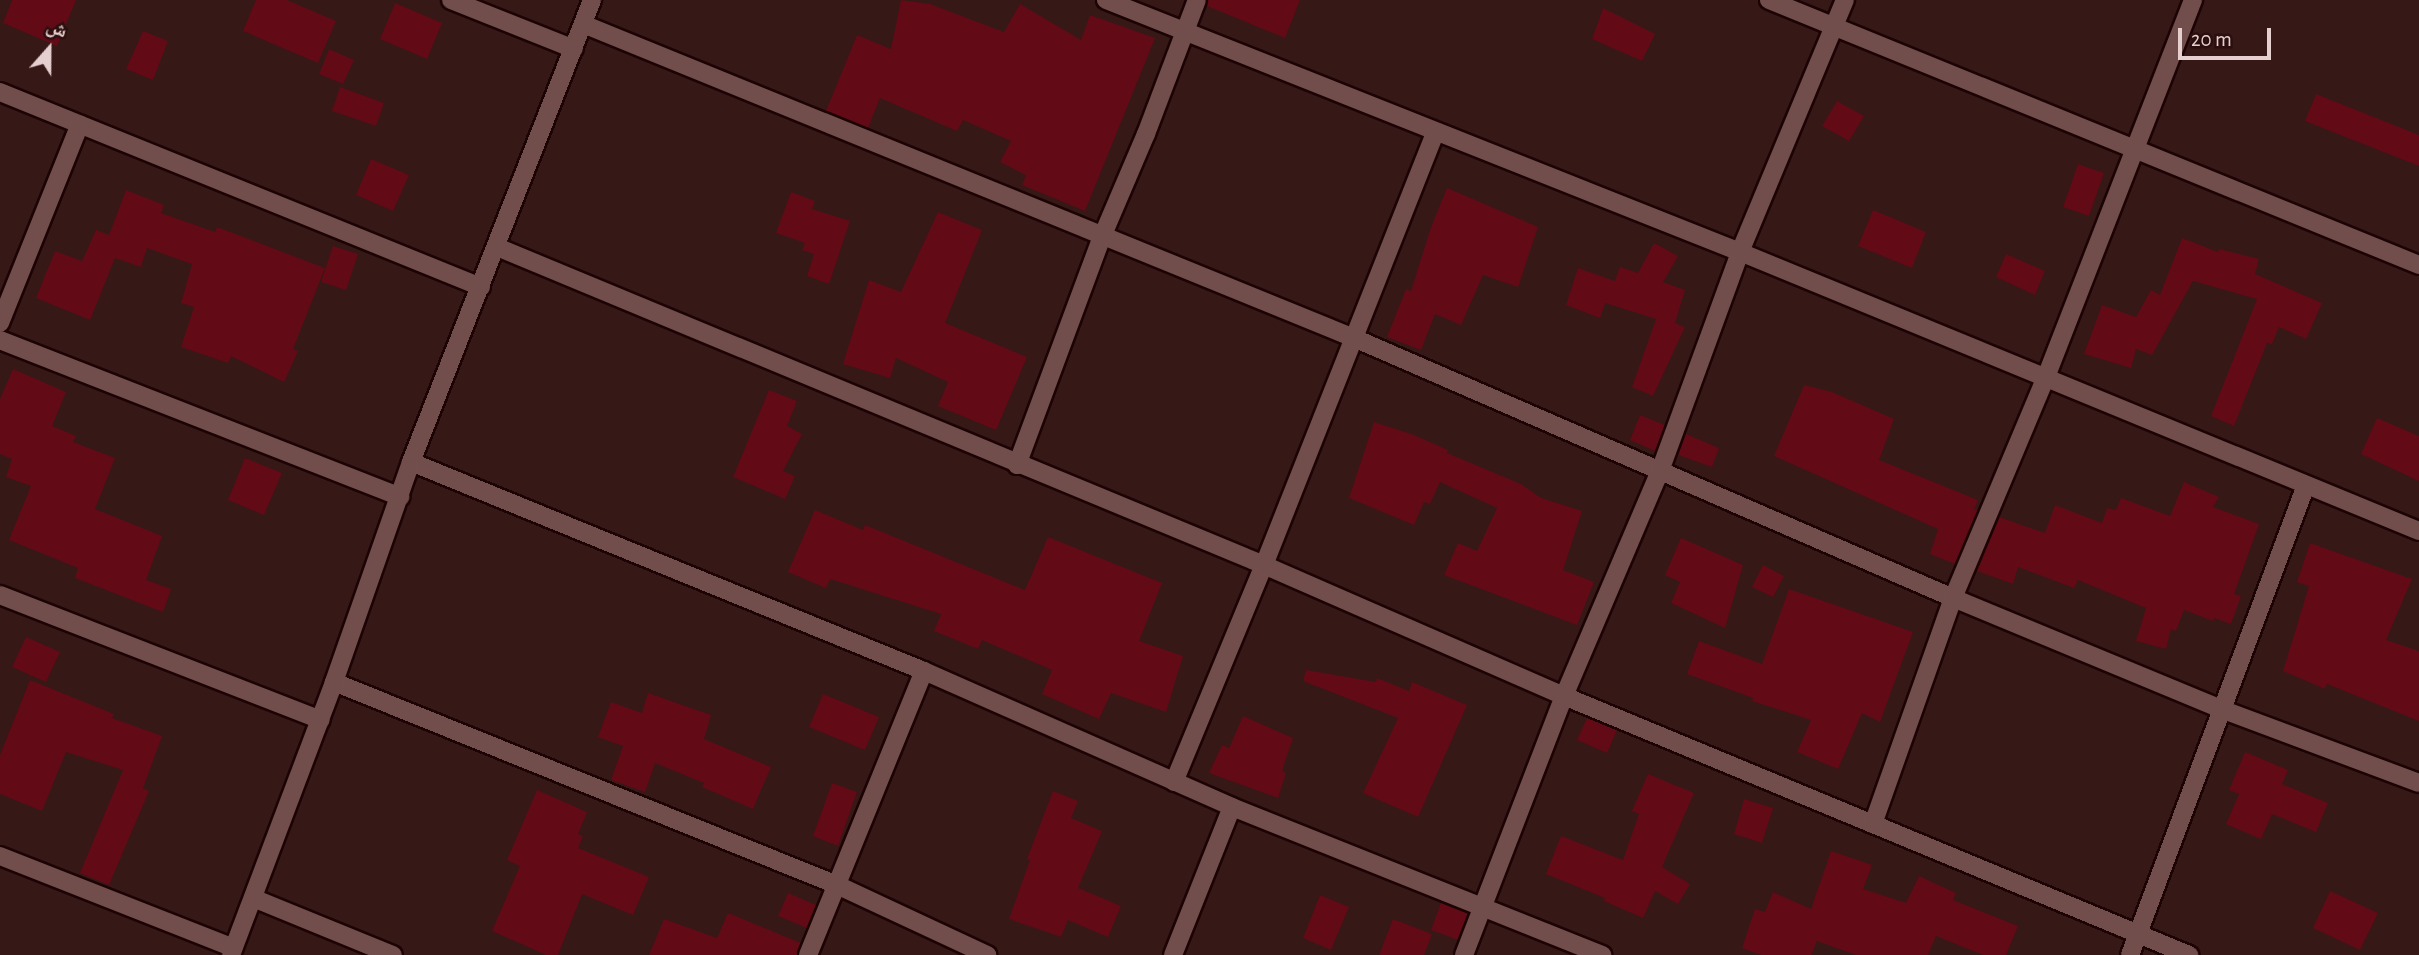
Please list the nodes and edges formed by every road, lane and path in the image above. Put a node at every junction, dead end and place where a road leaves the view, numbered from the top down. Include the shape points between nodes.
1 (451, 0) edge
2 (592, 0) edge
3 (1106, 0) edge
4 (1197, 0) edge
5 (1769, 0) edge
6 (1845, 0) edge
7 (2193, 0) edge
8 (583, 24) junction
9 (1836, 27) junction
10 (1186, 32) junction
11 (574, 50) junction
12 (0, 92) edge
13 (80, 124) junction
14 (1435, 134) junction
15 (2135, 151) junction
16 (1102, 237) junction
17 (497, 247) junction
18 (1740, 252) junction
19 (2419, 265) edge
20 (481, 287) junction
21 (0, 323) edge
22 (1354, 338) junction
23 (0, 340) edge
24 (2046, 377) junction
25 (411, 462) junction
26 (1017, 465) junction
27 (1660, 471) junction
28 (2306, 485) junction
29 (400, 497) junction
30 (2419, 531) edge
31 (1264, 565) junction
32 (0, 595) edge
33 (1953, 598) junction
34 (924, 671) junction
35 (334, 682) junction
36 (1564, 696) junction
37 (2221, 709) junction
38 (320, 720) junction
39 (1174, 782) junction
40 (2419, 783) edge
41 (1232, 807) junction
42 (1872, 824) junction
43 (0, 856) edge
44 (836, 886) junction
45 (253, 898) junction
46 (1483, 906) junction
47 (2137, 934) junction
48 (233, 952) edge
49 (393, 955) edge
50 (808, 955) edge
51 (987, 955) edge
52 (1173, 955) edge
53 (1464, 955) edge
54 (1602, 955) edge
55 (2130, 955) edge
56 (2189, 955) edge

1 - 11 street
2 - 8 street
3 - 10 street
4 - 10 street
5 - 9 street
6 - 9 street
7 - 15 street
8 - 11 street
8 - 16 street
9 - 15 street
9 - 18 street
10 - 14 street
10 - 16 street
11 - 17 street
12 - 13 street
13 - 20 street
13 - 21 street
14 - 18 street
14 - 22 street
15 - 19 street
15 - 24 street
16 - 22 street
16 - 26 street
17 - 20 street
17 - 26 street
18 - 24 street
18 - 27 street
20 - 25 street
22 - 27 street
22 - 31 street
23 - 29 street
24 - 28 street
24 - 33 street
25 - 29 street
25 - 34 street
26 - 31 street
27 - 33 street
27 - 36 street
28 - 30 street
28 - 37 street
29 - 35 street
31 - 36 street
31 - 39 street
32 - 38 street
33 - 37 street
33 - 42 street
34 - 39 street
34 - 44 street
35 - 38 street
35 - 44 street
36 - 42 street
36 - 46 street
37 - 40 street
37 - 47 street
38 - 45 street
39 - 41 street
41 - 46 street
41 - 52 street
42 - 47 street
43 - 48 street
44 - 50 street
44 - 51 street
45 - 48 street
45 - 49 street
46 - 53 street
46 - 54 street
47 - 55 street
47 - 56 street

